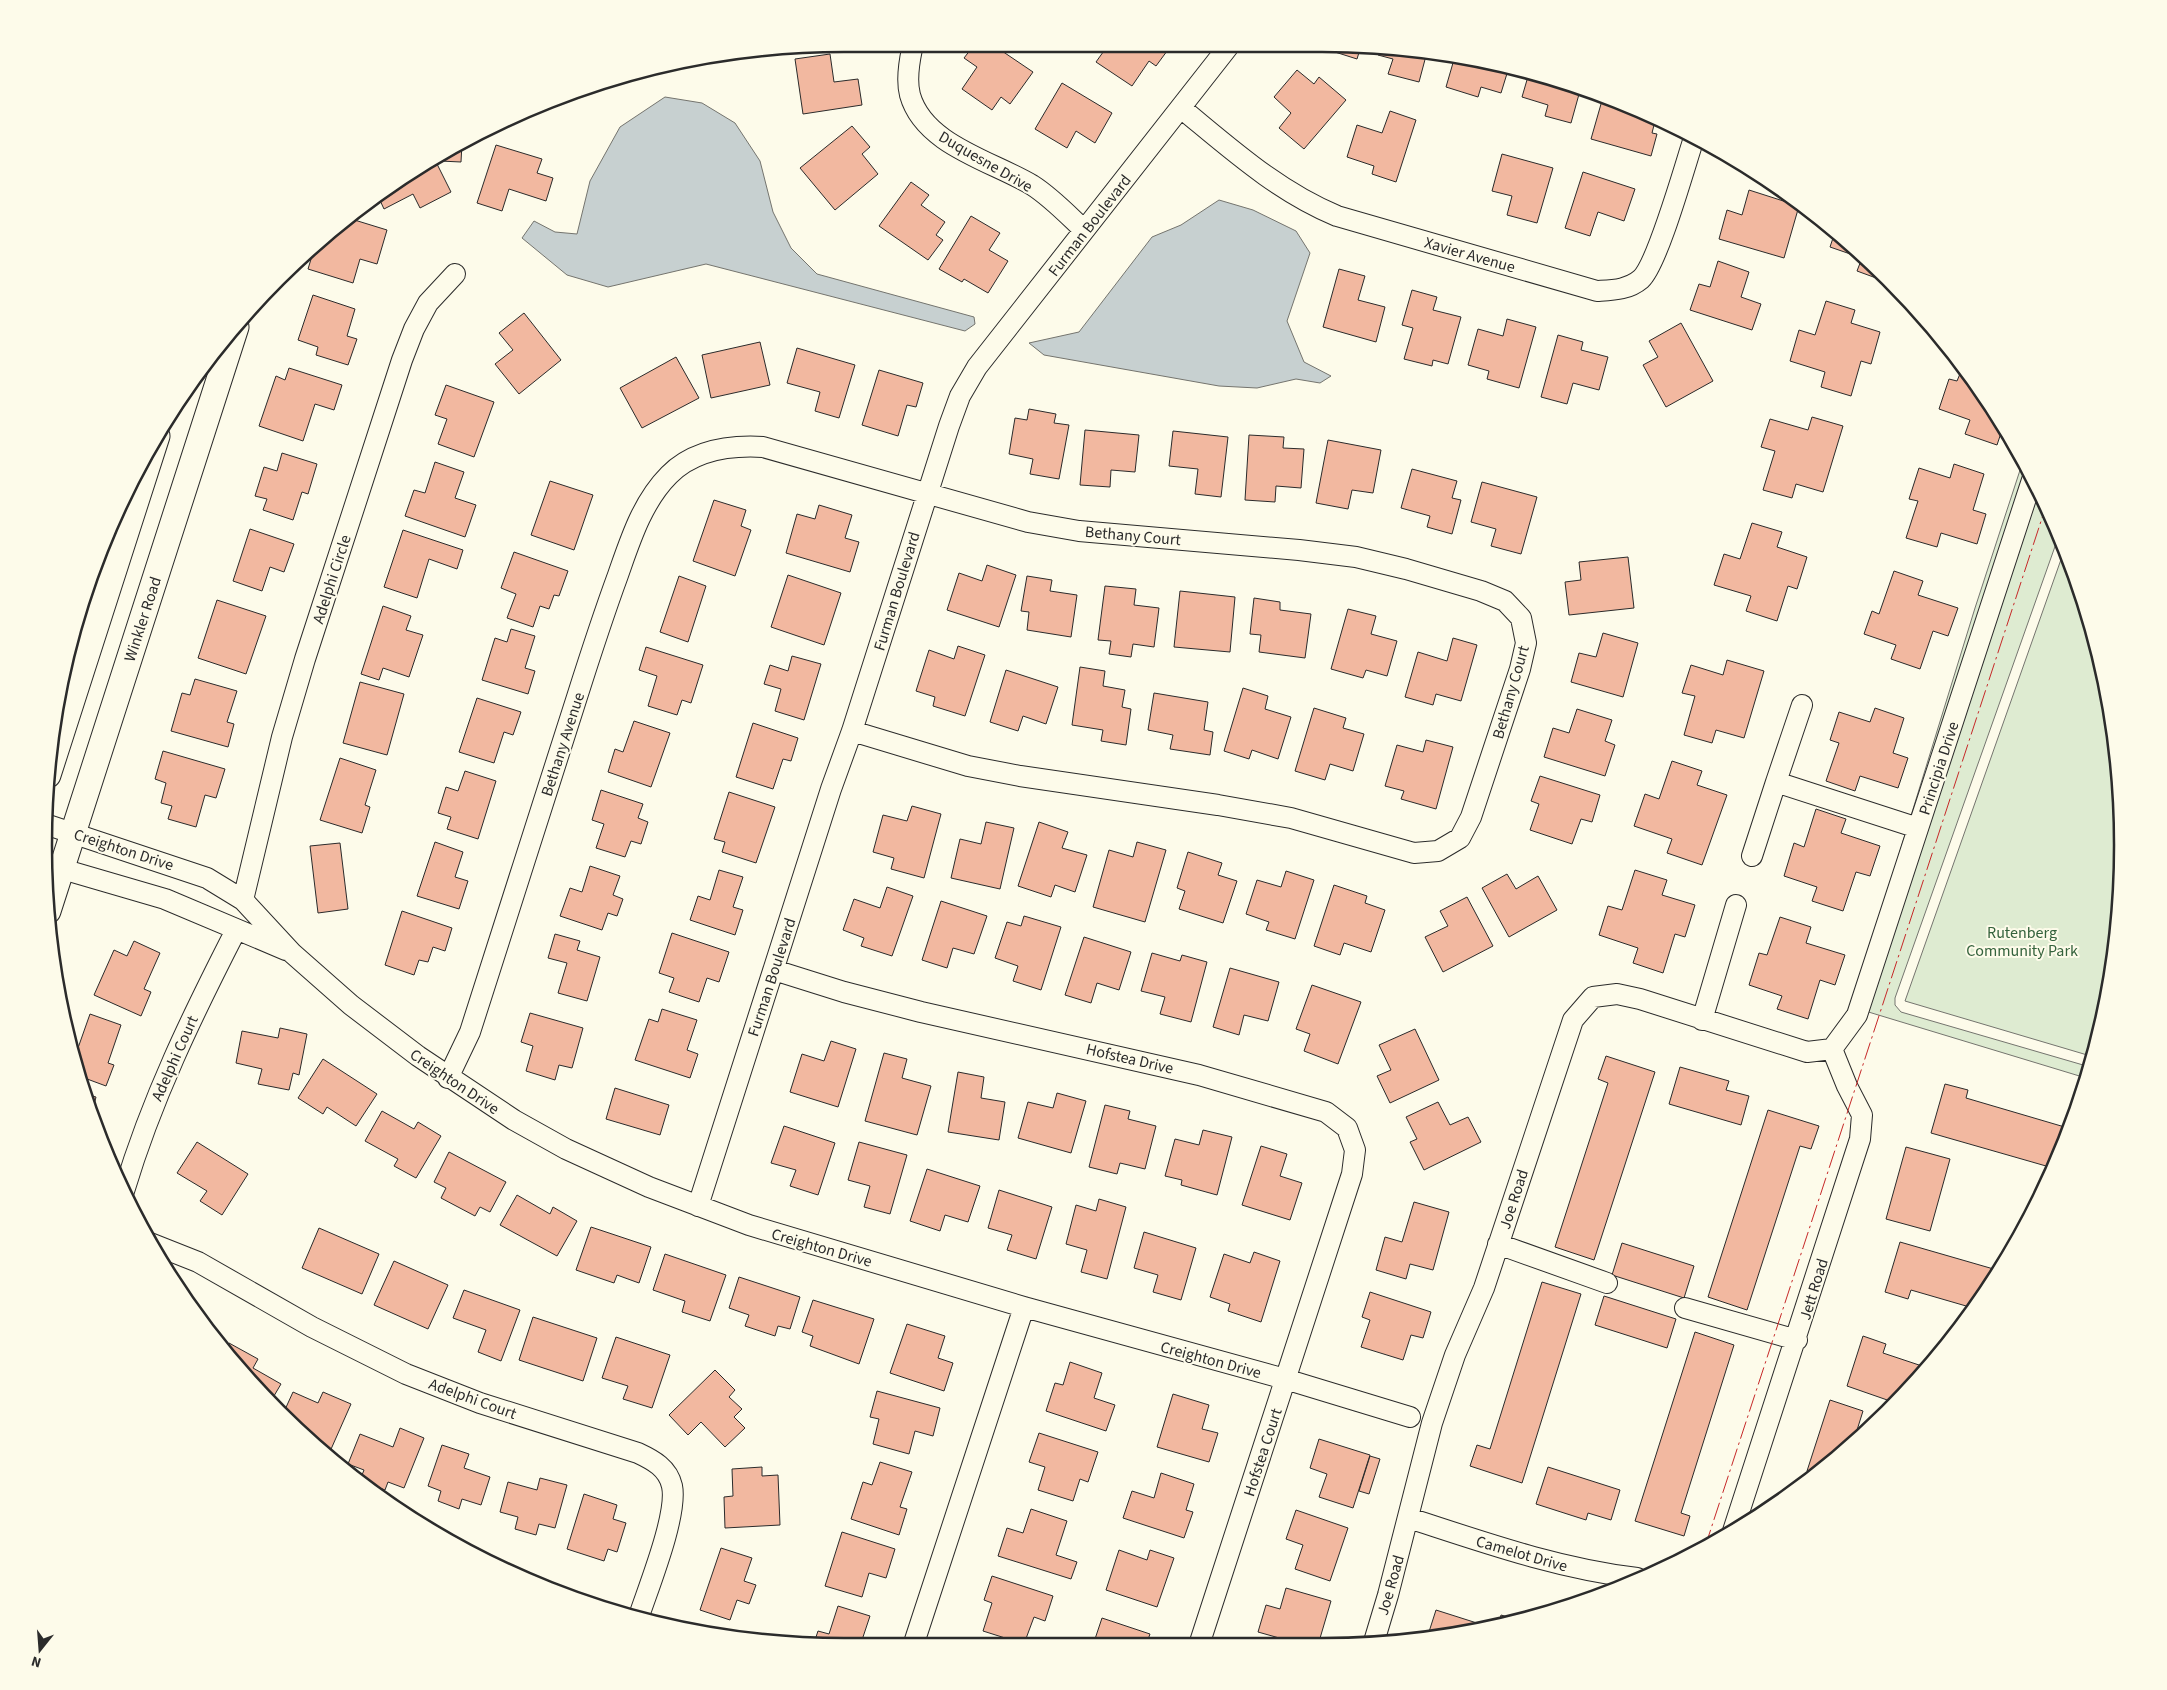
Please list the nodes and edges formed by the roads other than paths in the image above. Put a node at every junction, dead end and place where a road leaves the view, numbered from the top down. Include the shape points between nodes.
1 (911, 52) edge
2 (1224, 52) edge
3 (1181, 108) junction
4 (1692, 144) edge
5 (1084, 230) junction
6 (455, 274) dead end
7 (230, 346) edge
8 (724, 448) joint
9 (144, 475) edge
10 (2029, 488) edge
11 (926, 494) junction
12 (1802, 705) dead end
13 (852, 731) junction
14 (59, 739) edge
15 (1776, 782) junction
16 (53, 826) edge
17 (1918, 828) junction
18 (73, 833) junction
19 (1752, 856) dead end
20 (53, 867) edge
21 (243, 900) junction
22 (1736, 904) dead end
23 (236, 930) junction
24 (292, 953) junction
25 (774, 970) junction
26 (1702, 1020) junction
27 (1832, 1048) junction
28 (448, 1078) junction
29 (127, 1180) edge
30 (698, 1206) junction
31 (1498, 1244) junction
32 (164, 1248) edge
33 (1324, 1259) joint
34 (1607, 1283) dead end
35 (1024, 1307) junction
36 (1685, 1308) dead end
37 (1797, 1340) junction
38 (1285, 1379) junction
39 (1410, 1417) dead end
40 (1409, 1518) junction
41 (1737, 1519) edge
42 (1626, 1577) edge
43 (641, 1610) edge
44 (1375, 1636) edge
45 (917, 1638) edge
46 (1202, 1638) edge

1 - 5 street, Duquesne Drive via 909,94 920,117 938,135 1032,186
2 - 3 street, Furman Boulevard
3 - 4 street, Xavier Avenue via 1308,204 1337,216 1597,291 1621,290 1641,278 1654,258
3 - 5 street, Furman Boulevard
5 - 11 street, Furman Boulevard via 977,367 960,396
6 - 21 street, Adelphi Circle via 428,303 402,360 282,737
7 - 18 street, Winkler Road
8 - 11 street, Bethany Court via 738,445 763,447
8 - 28 street, Bethany Avenue via 689,460 670,474 652,495 633,536 602,617 470,1032
9 - 14 street
10 - 17 street, Principia Drive
11 - 13 street, Furman Boulevard
11 - 13 street, Bethany Court via 1028,522 1079,531 1299,550 1356,557 1406,569 1505,601 1521,618 1526,643 1520,669 1471,818 1460,838 1438,851 1414,853 1291,818 968,766
12 - 15 street
13 - 25 street, Furman Boulevard
15 - 17 street
15 - 19 street
16 - 18 street, Creighton Drive
17 - 27 street, Principia Drive via 1857,1015
18 - 20 street, Winkler Road
18 - 21 street, Creighton Drive via 207,878
20 - 23 street, Creighton Drive via 165,899
21 - 24 street, Creighton Drive
22 - 26 street
23 - 24 street, Creighton Drive
23 - 29 street, Adelphi Court via 163,1080
24 - 28 street, Creighton Drive via 351,1005
25 - 30 street, Furman Boulevard
25 - 33 street, Hofstea Drive via 921,1012 1199,1075 1326,1112 1347,1128 1355,1150 1352,1174
26 - 27 street, Joe Road via 1807,1052
26 - 31 street, Joe Road via 1640,999 1616,994 1594,997 1574,1020
27 - 37 street, Jett Road via 1862,1115 1860,1139
28 - 30 street, Creighton Drive via 566,1149
30 - 35 street, Creighton Drive via 749,1225
31 - 34 street
31 - 40 street, Joe Road via 1435,1415
32 - 43 street, Adelphi Court via 198,1262 312,1327 406,1374 480,1403 638,1453 660,1464 672,1485 673,1511
33 - 38 street, Hofstea Court
35 - 38 street, Creighton Drive
35 - 45 street
36 - 37 street
37 - 41 street, Jett Road
38 - 39 street, Creighton Drive
38 - 46 street, Hofstea Court
40 - 42 street, Camelot Drive via 1542,1561
40 - 44 street, Joe Road

